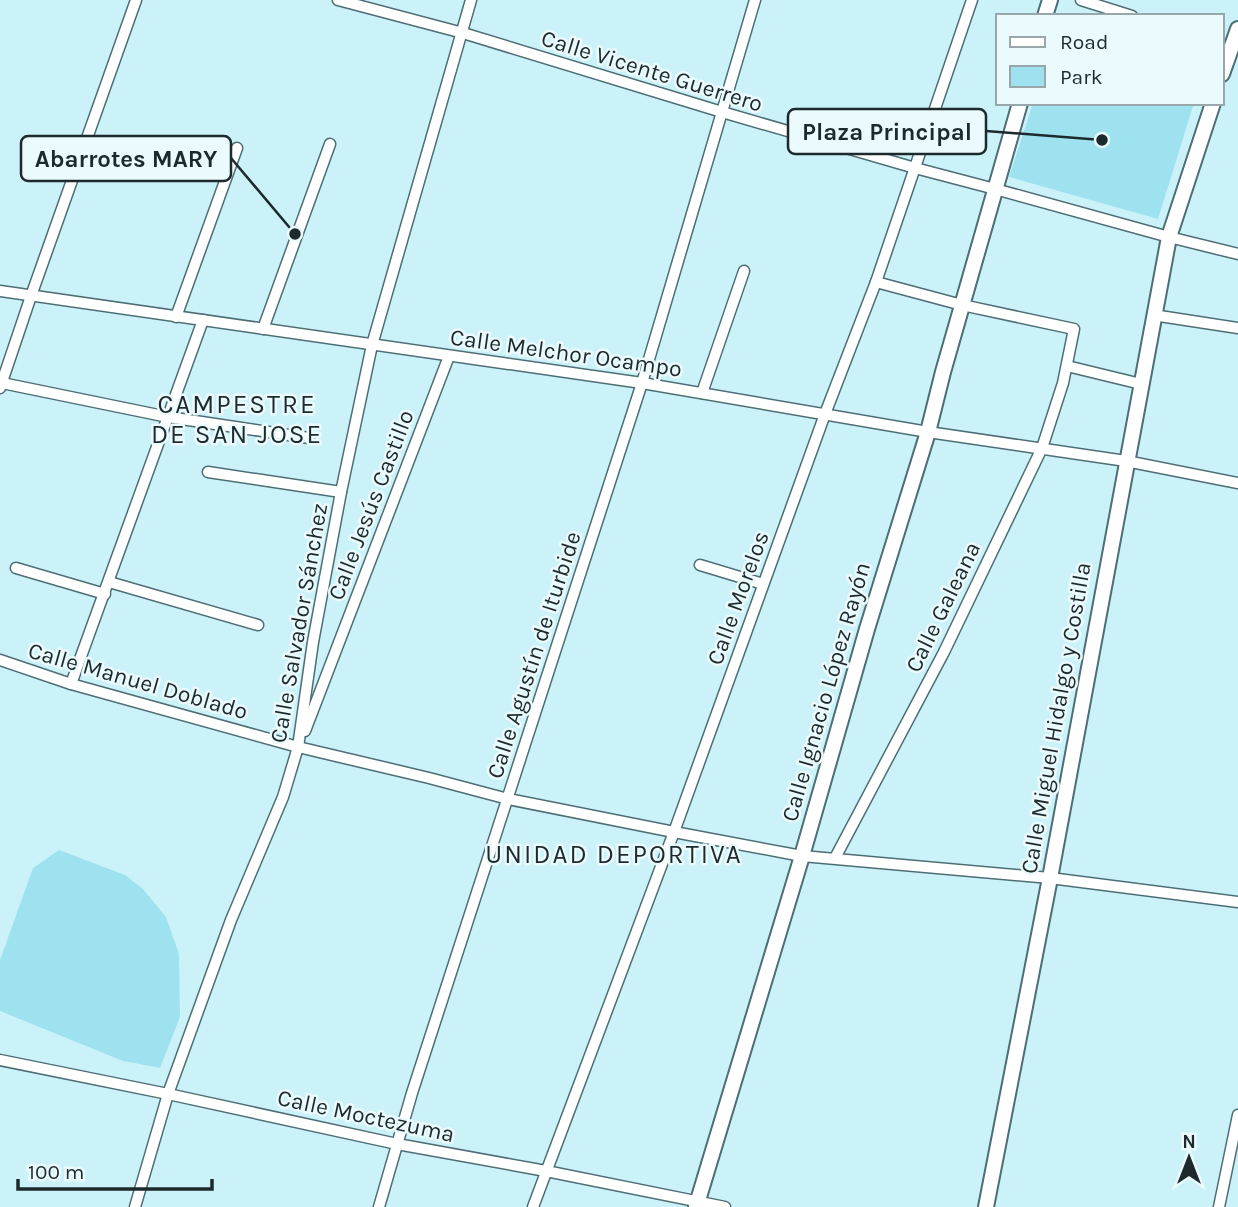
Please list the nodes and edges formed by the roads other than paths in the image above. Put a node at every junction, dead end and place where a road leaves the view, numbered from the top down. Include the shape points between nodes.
1 (136, 0) edge
2 (338, 0) edge
3 (471, 0) edge
4 (755, 0) edge
5 (972, 0) edge
6 (1081, 0) edge
7 (1126, 14) edge
8 (1238, 29) edge
9 (463, 33) junction
10 (1230, 46) edge
11 (1224, 67) edge
12 (1019, 105) edge
13 (1212, 105) edge
14 (722, 112) junction
15 (330, 144) dead end
16 (237, 148) dead end
17 (915, 169) junction
18 (995, 189) junction
19 (1169, 237) junction
20 (1238, 254) edge
21 (744, 271) dead end
22 (876, 282) junction
23 (0, 291) edge
24 (31, 296) junction
25 (962, 304) junction
26 (1153, 315) junction
27 (176, 317) junction
28 (203, 320) junction
29 (1238, 328) edge
30 (263, 329) junction
31 (372, 345) junction
32 (449, 356) junction
33 (1067, 366) junction
34 (642, 383) junction
35 (1141, 384) junction
36 (1, 385) edge
37 (702, 393) junction
38 (825, 414) junction
39 (168, 417) junction
40 (928, 432) junction
41 (309, 438) dead end
42 (1042, 448) junction
43 (1126, 461) junction
44 (208, 472) dead end
45 (1238, 482) edge
46 (341, 492) junction
47 (700, 565) dead end
48 (16, 568) dead end
49 (109, 582) junction
50 (763, 584) junction
51 (105, 594) junction
52 (258, 625) dead end
53 (0, 660) edge
54 (71, 684) junction
55 (298, 747) junction
56 (508, 800) junction
57 (674, 832) junction
58 (802, 856) junction
59 (835, 858) junction
60 (1050, 878) junction
61 (1238, 902) edge
62 (0, 1060) edge
63 (168, 1094) junction
64 (1238, 1115) edge
65 (397, 1144) junction
66 (546, 1171) junction
67 (697, 1204) edge
68 (135, 1207) edge
69 (379, 1207) edge
70 (533, 1207) edge
71 (724, 1207) edge
72 (986, 1207) edge
73 (1219, 1207) edge

1 - 24 street
2 - 9 street, Calle Vicente Guerrero
3 - 9 street, Calle Salvador Sánchez
4 - 14 street, Calle Agustín de Iturbide
5 - 17 street, Calle Morelos
6 - 7 street
8 - 10 street
9 - 14 street, Calle Vicente Guerrero
9 - 31 street, Calle Salvador Sánchez
10 - 11 street
12 - 18 street, Calle Ignacio López Rayón
13 - 19 street, Calle Miguel Hidalgo y Costilla
14 - 17 street, Calle Vicente Guerrero
14 - 34 street, Calle Agustín de Iturbide
15 - 30 street
16 - 27 street
17 - 18 street, Calle Vicente Guerrero
17 - 22 street, Calle Morelos
18 - 19 street, Calle Vicente Guerrero
18 - 25 street, Calle Ignacio López Rayón
19 - 20 street, Calle Vicente Guerrero
19 - 26 street, Calle Miguel Hidalgo y Costilla
21 - 37 street
22 - 25 street
22 - 38 street, Calle Morelos
23 - 24 street, Calle Melchor Ocampo
24 - 27 street, Calle Melchor Ocampo
24 - 36 street
25 - 33 street, Calle Galeana via 1074,329
25 - 40 street, Calle Ignacio López Rayón
26 - 29 street
26 - 35 street, Calle Miguel Hidalgo y Costilla
27 - 28 street, Calle Melchor Ocampo
28 - 30 street, Calle Melchor Ocampo
28 - 39 street
30 - 31 street, Calle Melchor Ocampo
31 - 32 street, Calle Melchor Ocampo
31 - 46 street, Calle Salvador Sánchez
32 - 34 street, Calle Melchor Ocampo
32 - 55 street, Calle Jesús Castillo
33 - 35 street
33 - 42 street, Calle Galeana
34 - 37 street, Calle Melchor Ocampo
34 - 56 street, Calle Agustín de Iturbide
35 - 43 street, Calle Miguel Hidalgo y Costilla
36 - 39 street
37 - 38 street, Calle Melchor Ocampo
38 - 40 street, Calle Melchor Ocampo
38 - 50 street, Calle Morelos
39 - 41 street
39 - 49 street
40 - 42 street, Calle Melchor Ocampo
40 - 58 street, Calle Ignacio López Rayón
42 - 43 street, Calle Melchor Ocampo
42 - 59 street, Calle Galeana via 944,652
43 - 45 street, Calle Melchor Ocampo
43 - 60 street, Calle Miguel Hidalgo y Costilla
44 - 46 street
46 - 55 street, Calle Salvador Sánchez
47 - 50 street
48 - 51 street
49 - 51 street
49 - 52 street
50 - 57 street, Calle Morelos
51 - 54 street
53 - 54 street, Calle Manuel Doblado
54 - 55 street, Calle Manuel Doblado
55 - 56 street, Calle Manuel Doblado
55 - 63 street, Calle Salvador Sánchez via 284,797 231,920
56 - 57 street, Calle Manuel Doblado
56 - 65 street, Calle Agustín de Iturbide
57 - 58 street, Calle Manuel Doblado
57 - 66 street, Calle Morelos
58 - 59 street, Calle Manuel Doblado
58 - 67 street, Calle Ignacio López Rayón
59 - 60 street, Calle Manuel Doblado
60 - 61 street, Calle Manuel Doblado
60 - 72 street, Calle Miguel Hidalgo y Costilla
62 - 63 street, Calle Moctezuma
63 - 65 street, Calle Moctezuma
63 - 68 street, Calle Salvador Sánchez
64 - 73 street
65 - 66 street, Calle Moctezuma
65 - 69 street, Calle Agustín de Iturbide
66 - 67 street, Calle Moctezuma
66 - 70 street, Calle Morelos
67 - 71 street, Calle Moctezuma

